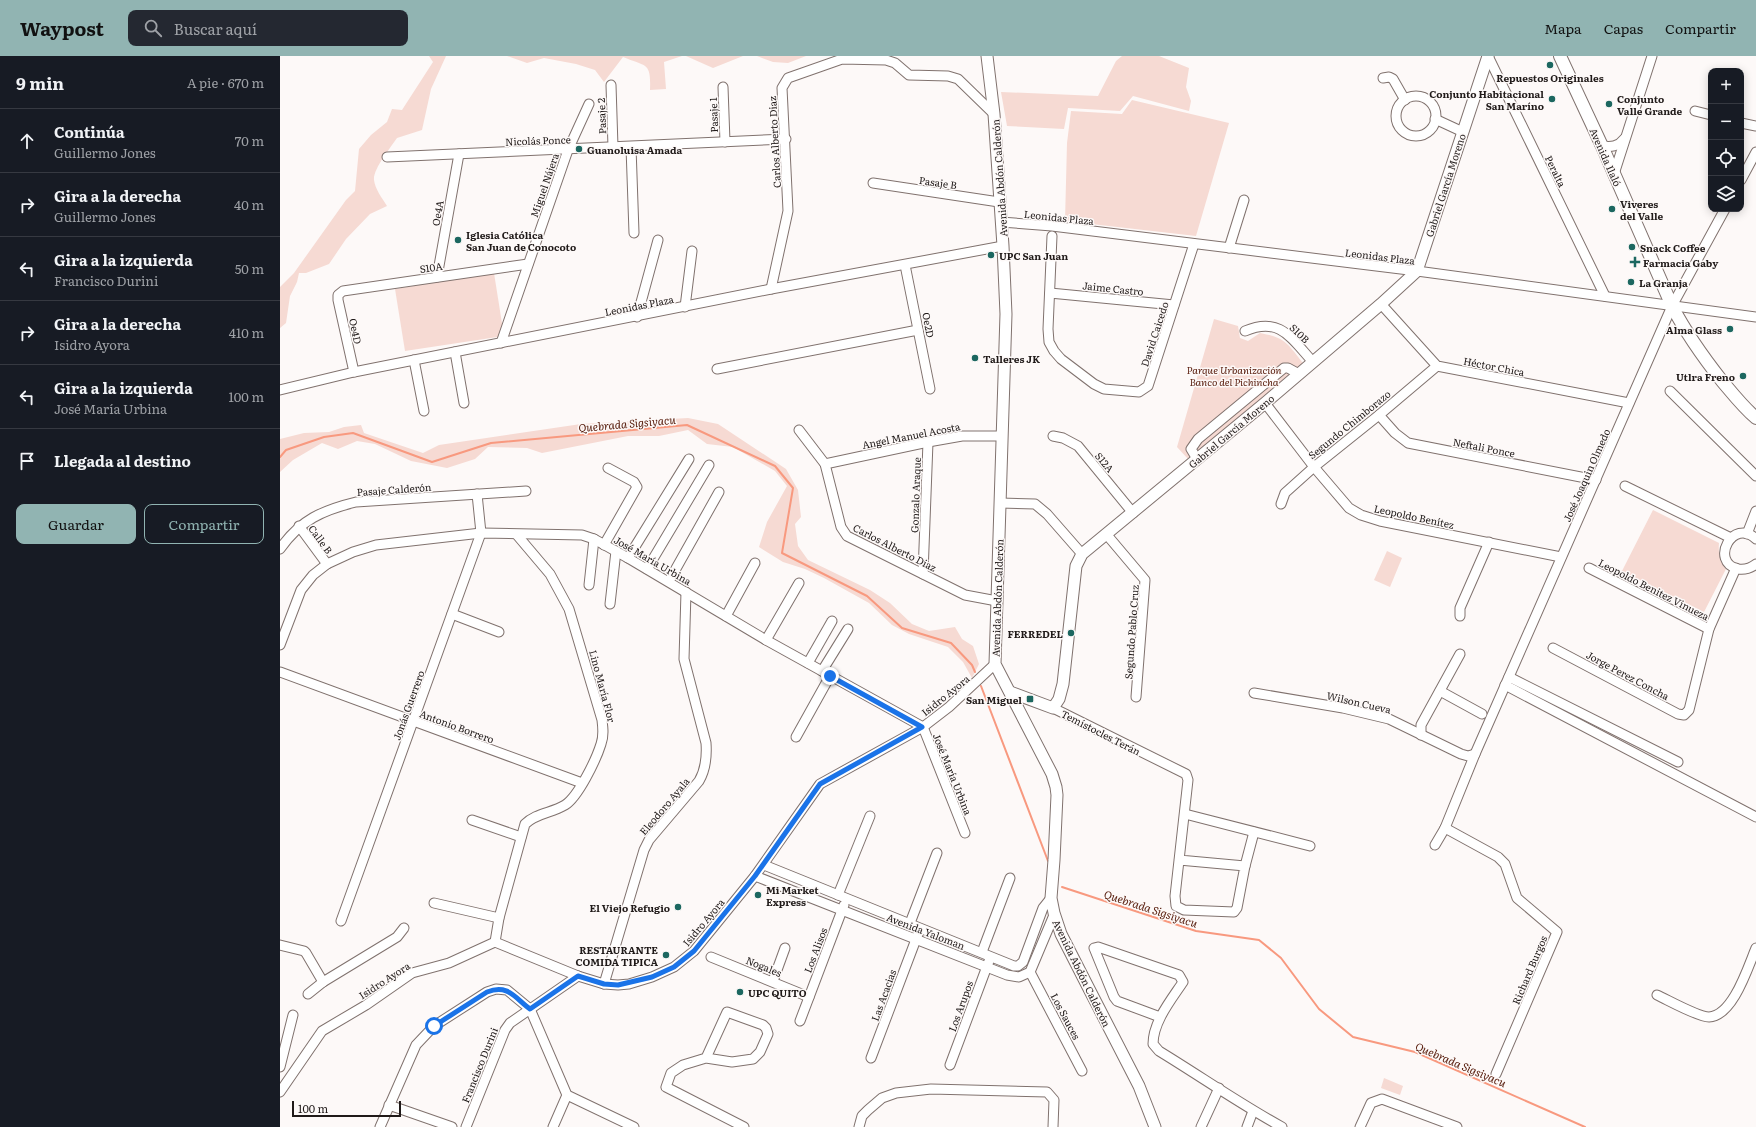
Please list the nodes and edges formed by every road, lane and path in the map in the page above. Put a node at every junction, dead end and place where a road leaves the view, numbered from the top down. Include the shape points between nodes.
1 (987, 56) edge
2 (1488, 56) edge
3 (1560, 56) edge
4 (1652, 56) edge
5 (1383, 78) dead end
6 (611, 84) dead end
7 (723, 87) dead end
8 (1405, 100) junction
9 (589, 104) dead end
10 (1696, 111) dead end
11 (994, 114) junction
12 (1708, 114) edge
13 (1435, 119) junction
14 (1744, 124) edge
15 (1756, 126) edge
16 (1463, 132) junction
17 (786, 139) junction
18 (1624, 139) junction
19 (725, 142) junction
20 (1602, 146) junction
21 (613, 147) junction
22 (630, 147) junction
23 (568, 150) junction
24 (1756, 152) edge
25 (459, 154) junction
26 (387, 158) dead end
27 (1614, 174) junction
28 (1743, 176) edge
29 (873, 184) dead end
30 (1244, 200) dead end
31 (999, 202) junction
32 (1723, 212) edge
33 (1001, 222) junction
34 (634, 233) dead end
35 (1052, 236) dead end
36 (658, 240) dead end
37 (1194, 244) junction
38 (1003, 246) junction
39 (1229, 248) junction
40 (692, 251) dead end
41 (528, 264) junction
42 (905, 265) junction
43 (1417, 271) junction
44 (436, 277) junction
45 (771, 289) junction
46 (1050, 293) junction
47 (338, 294) joint
48 (1605, 296) junction
49 (1381, 304) junction
50 (1174, 305) junction
51 (1672, 306) junction
52 (685, 307) junction
53 (638, 316) junction
54 (1756, 317) edge
55 (918, 330) junction
56 (1245, 331) dead end
57 (501, 343) junction
58 (455, 352) junction
59 (414, 360) junction
60 (1313, 362) junction
61 (1437, 366) junction
62 (717, 369) dead end
63 (354, 372) junction
64 (1299, 374) junction
65 (280, 390) edge
66 (930, 390) dead end
67 (1670, 391) dead end
68 (464, 403) dead end
69 (1266, 403) junction
70 (1629, 403) junction
71 (424, 411) dead end
72 (1379, 415) junction
73 (1756, 418) edge
74 (799, 430) dead end
75 (1002, 436) junction
76 (1053, 436) dead end
77 (928, 442) junction
78 (689, 459) dead end
79 (1197, 459) junction
80 (825, 464) junction
81 (709, 465) dead end
82 (1314, 467) junction
83 (608, 468) dead end
84 (1756, 476) edge
85 (1596, 480) junction
86 (1625, 486) dead end
87 (526, 491) dead end
88 (719, 492) dead end
89 (477, 494) junction
90 (1000, 503) junction
91 (1281, 504) dead end
92 (1756, 511) edge
93 (1134, 512) junction
94 (299, 526) junction
95 (481, 533) junction
96 (517, 534) junction
97 (1107, 534) junction
98 (1747, 534) junction
99 (1731, 538) junction
100 (594, 539) junction
101 (1756, 539) edge
102 (1489, 542) junction
103 (604, 545) junction
104 (280, 549) edge
105 (616, 551) junction
106 (1082, 554) junction
107 (1561, 557) junction
108 (628, 558) junction
109 (755, 563) dead end
110 (327, 564) junction
111 (1756, 564) edge
112 (1588, 568) dead end
113 (1736, 568) junction
114 (647, 570) junction
115 (923, 574) junction
116 (668, 581) junction
117 (799, 583) dead end
118 (590, 585) dead end
119 (686, 592) junction
120 (997, 601) junction
121 (610, 604) dead end
122 (452, 614) junction
123 (726, 616) junction
124 (1460, 616) dead end
125 (832, 621) dead end
126 (848, 629) dead end
127 (1709, 629) junction
128 (499, 632) dead end
129 (766, 640) junction
130 (280, 645) edge
131 (1554, 648) dead end
132 (1460, 654) dead end
133 (808, 663) junction
134 (995, 664) junction
135 (822, 671) junction
136 (280, 672) edge
137 (830, 676) junction
138 (1507, 681) junction
139 (1440, 691) junction
140 (1010, 692) junction
141 (1254, 693) dead end
142 (1136, 697) dead end
143 (1053, 708) junction
144 (1482, 714) dead end
145 (414, 722) junction
146 (922, 727) junction
147 (1421, 735) junction
148 (796, 737) dead end
149 (1475, 754) junction
150 (1678, 762) dead end
151 (582, 783) junction
152 (1185, 814) junction
153 (870, 816) dead end
154 (1756, 817) edge
155 (472, 820) dead end
156 (1445, 828) junction
157 (1254, 832) junction
158 (965, 833) dead end
159 (521, 837) junction
160 (1435, 845) dead end
161 (1310, 846) dead end
162 (937, 853) dead end
163 (1179, 860) junction
164 (764, 864) junction
165 (1245, 866) junction
166 (755, 876) junction
167 (1010, 878) dead end
168 (843, 897) junction
169 (1050, 898) junction
170 (434, 903) dead end
171 (842, 909) junction
172 (1054, 915) junction
173 (499, 918) junction
174 (341, 921) dead end
175 (910, 923) junction
176 (404, 928) dead end
177 (920, 928) junction
178 (915, 939) junction
179 (495, 942) junction
180 (280, 945) edge
181 (785, 948) dead end
182 (1756, 948) edge
183 (982, 952) junction
184 (991, 956) junction
185 (710, 957) dead end
186 (987, 966) junction
187 (1030, 972) junction
188 (578, 976) junction
189 (773, 981) junction
190 (323, 982) junction
191 (604, 984) junction
192 (308, 994) dead end
193 (1657, 994) dead end
194 (809, 997) junction
195 (530, 1009) junction
196 (293, 1016) dead end
197 (1160, 1017) junction
198 (800, 1021) dead end
199 (706, 1058) junction
200 (871, 1058) dead end
201 (950, 1065) dead end
202 (280, 1067) edge
203 (1082, 1071) dead end
204 (1496, 1074) dead end
205 (1219, 1088) junction
206 (280, 1093) edge
207 (567, 1095) junction
208 (389, 1105) junction
209 (1253, 1111) junction
210 (380, 1127) edge
211 (452, 1127) edge
212 (466, 1127) edge
213 (553, 1127) edge
214 (634, 1127) edge
215 (744, 1127) edge
216 (860, 1127) edge
217 (1053, 1127) edge
218 (1155, 1127) edge
219 (1201, 1127) edge
220 (1247, 1127) edge
221 (1282, 1127) edge
222 (1360, 1127) edge
223 (1457, 1127) edge

1 - 11 street, Avenida Abdón Calderón
2 - 16 street, Gabriel García Moreno
2 - 48 street, Peralta
3 - 20 main road, Avenida Ilaló
4 - 18 street
5 - 8 street via 1394,79
6 - 21 street, Pasaje 2
7 - 19 street, Pasaje 1
8 - 13 street via 1416,96 1428,101 1435,112
8 - 13 street via 1400,104 1396,118 1402,130 1415,136 1422,135 1428,131
9 - 23 street, Miguel Nájera
10 - 12 street
11 - 17 street, Carlos Alberto Diaz via 954,77 909,75 895,63 886,60 842,59 788,78 784,82 782,88
11 - 31 street, Avenida Abdón Calderón
13 - 16 street
14 - 15 street
16 - 43 street, Gabriel García Moreno
17 - 19 street, Nicolás Ponce
17 - 45 street, Carlos Alberto Diaz via 788,215
18 - 20 street via 1620,144 1611,147
18 - 27 street
19 - 22 street, Nicolás Ponce
20 - 27 main road, Avenida Ilaló
21 - 22 street, Nicolás Ponce
21 - 23 street, Nicolás Ponce
22 - 34 street
23 - 25 street, Nicolás Ponce
23 - 41 street, Miguel Nájera
24 - 28 street
25 - 26 street, Nicolás Ponce
25 - 44 street, Oe4A
27 - 51 main road, Avenida Ilaló
29 - 31 street, Pasaje B
30 - 39 street
31 - 33 street, Avenida Abdón Calderón
32 - 51 street, José Joaquin Olmedo
33 - 37 street, Leonidas Plaza
33 - 38 street, Avenida Abdón Calderón
35 - 46 street
36 - 53 street
37 - 39 street, Leonidas Plaza
37 - 50 street, David Caicedo
38 - 42 street, Leonidas Plaza
38 - 75 street, Avenida Abdón Calderón via 1006,314
39 - 43 street, Leonidas Plaza
40 - 52 street
41 - 44 street, S10A
41 - 57 street, Miguel Nájera
42 - 45 street, Leonidas Plaza
42 - 55 street, Oe2D
43 - 48 street, Leonidas Plaza
43 - 49 street, Gabriel García Moreno
44 - 47 street, S10A via 343,291
45 - 52 street, Leonidas Plaza
46 - 50 street, Jaime Castro
46 - 50 street, David Caicedo via 1048,329 1049,342 1054,351 1084,377 1104,390 1139,392 1148,386
47 - 63 street, Oe4D
48 - 51 street, Leonidas Plaza
49 - 60 street, Gabriel García Moreno
49 - 61 street
51 - 54 street, Leonidas Plaza
51 - 70 street, José Joaquin Olmedo
51 - 73 main road, Avenida Ilaló via 1701,354 1737,400
52 - 53 street, Leonidas Plaza
53 - 57 street, Leonidas Plaza
55 - 62 street
55 - 66 street, Oe2D
56 - 60 street, S10B via 1257,326 1275,327 1285,331
57 - 58 street, Leonidas Plaza
58 - 59 street, Leonidas Plaza
58 - 68 street
59 - 63 street, Leonidas Plaza
59 - 71 street
60 - 64 street, Gabriel García Moreno
61 - 70 street, Héctor Chica
61 - 72 street, Segundo Chimborazo
63 - 65 street, Leonidas Plaza
64 - 69 street, Gabriel García Moreno
64 - 79 street via 1284,368 1198,439 1191,449
67 - 84 street
69 - 79 street, Gabriel García Moreno
69 - 82 street, Leopoldo Benítez
70 - 85 street, José Joaquin Olmedo
72 - 82 street, Segundo Chimborazo
72 - 85 street, Neftali Ponce via 1408,443
74 - 80 street, Carlos Alberto Diaz
75 - 77 street, Angel Manuel Acosta via 966,436
75 - 90 street, Avenida Abdón Calderón
76 - 93 street, S12A via 1078,446
77 - 80 street, Angel Manuel Acosta
77 - 115 street, Gonzalo Araque
78 - 108 street
79 - 93 street, Gabriel García Moreno
80 - 115 street, Carlos Alberto Diaz via 847,536
81 - 114 street
82 - 91 street, Segundo Chimborazo via 1285,493
82 - 102 street, Leopoldo Benítez via 1349,508 1361,515 1380,522
83 - 103 street via 634,482 637,487
85 - 107 street, José Joaquin Olmedo
86 - 99 street
87 - 89 street, Pasaje Calderón
88 - 116 street
89 - 94 street, Pasaje Calderón via 356,502 320,513
89 - 95 street, Jonás Guerrero
90 - 106 street via 1035,504
90 - 120 street, Avenida Abdón Calderón
92 - 98 street
93 - 97 street, Gabriel García Moreno
94 - 104 street, Pasaje Calderón
94 - 110 street, Calle B
95 - 96 street, José María Urbina
95 - 110 street, José María Urbina via 376,545
95 - 122 street, Jonás Guerrero
96 - 100 street, José María Urbina via 577,534
96 - 151 street, Lino María Flor via 550,574 569,609 602,720 601,744
97 - 106 street, Gabriel García Moreno
97 - 142 street, Segundo Pablo Cruz via 1145,580
98 - 99 street via 1738,534
98 - 101 street
99 - 113 street via 1725,551 1728,561
100 - 103 street, José María Urbina
100 - 118 street
102 - 107 street, Leopoldo Benítez
102 - 124 street via 1460,608
103 - 105 street, José María Urbina
105 - 108 street, José María Urbina
105 - 121 street
106 - 143 street via 1076,566 1063,684 1059,699
107 - 138 street, José Joaquin Olmedo
108 - 114 street, José María Urbina
109 - 123 street
110 - 130 street, José María Urbina via 313,575 298,594
111 - 113 street via 1747,569
112 - 127 street, Leopoldo Benitez Vinueza
113 - 127 street
114 - 116 street, José María Urbina
115 - 120 street, Carlos Alberto Diaz via 965,595
116 - 119 street, José María Urbina
117 - 129 street
119 - 123 street, José María Urbina
119 - 191 street, Eleodoro Ayala via 684,659 706,743 704,772 649,840 644,850
120 - 134 street, Avenida Abdón Calderón
122 - 128 street
122 - 145 street, Jonás Guerrero
123 - 129 street, José María Urbina
125 - 133 street
126 - 135 street
127 - 131 street, Jorge Perez Concha via 1689,708 1686,714 1682,715
129 - 133 street, José María Urbina
132 - 139 street
133 - 135 street, José María Urbina
134 - 140 street, Avenida Abdón Calderón
134 - 146 street, Isidro Ayora via 949,707
135 - 137 street, José María Urbina
136 - 145 street, Antonio Borrero
137 - 146 street, José María Urbina
137 - 148 street
138 - 149 street, José Joaquin Olmedo
138 - 150 street
138 - 154 street
139 - 144 street
139 - 147 street via 1422,725
140 - 143 street, Temístocles Terán
140 - 169 street, Avenida Abdón Calderón via 1052,774 1056,787
141 - 147 street, Wilson Cueva via 1343,708 1389,719
143 - 152 street, Temístocles Terán via 1186,774 1188,780
145 - 151 street, Antonio Borrero
145 - 174 street, Jonás Guerrero
146 - 158 street, José María Urbina
146 - 164 street, Isidro Ayora via 820,784
147 - 149 street, Wilson Cueva via 1465,755
149 - 156 street, José Joaquin Olmedo
151 - 159 street, Lino María Flor via 565,805 528,821
152 - 157 street
152 - 163 street
153 - 168 street, Los Alisos
155 - 159 street
156 - 160 street, José Joaquin Olmedo
156 - 204 street, Richard Burgos via 1498,857 1505,864 1517,898 1557,932
157 - 161 street
157 - 165 street
159 - 173 street, Lino María Flor
162 - 175 street
163 - 165 street
163 - 165 street via 1174,902 1184,910 1234,912
164 - 166 street, Isidro Ayora
164 - 168 street, Avenida Yaloman
166 - 171 street, Avenida Yaloman
166 - 191 street, Isidro Ayora via 694,951 674,967 629,984
167 - 183 street
168 - 171 street, Los Alisos
168 - 175 street, Avenida Yaloman
169 - 172 street, Avenida Abdón Calderón
169 - 184 street, Avenida Yaloman via 1043,908 1021,964 1014,966
170 - 173 street
171 - 178 street, Avenida Yaloman
171 - 194 street, Los Alisos
172 - 187 street
172 - 218 street, Avenida Abdón Calderón via 1061,934 1139,1086
173 - 179 street, Lino María Flor
175 - 177 street, Avenida Yaloman
176 - 190 street via 397,937
177 - 178 street, Las Acacias
177 - 183 street, Avenida Yaloman
178 - 186 street, Avenida Yaloman
178 - 200 street, Las Acacias
179 - 188 street, Isidro Ayora
179 - 206 street, Isidro Ayora via 449,963 412,973 322,1031
180 - 190 street via 304,951
181 - 189 street
182 - 193 street via 1740,988 1724,1010 1717,1015 1708,1017 1699,1014
183 - 184 street, Avenida Yaloman
184 - 186 street, Los Arupos
185 - 189 street, Nogales
186 - 187 street, Avenida Yaloman via 1019,978
186 - 201 street, Los Arupos
187 - 203 street, Los Sauces
188 - 191 street, Isidro Ayora
188 - 195 street, Francisco Durini
189 - 194 street, Nogales
190 - 192 street
194 - 198 street, Los Alisos
195 - 207 street
195 - 208 street via 507,990 496,989 487,992 434,1026 416,1045
195 - 212 street, Francisco Durini via 510,1023 505,1030
196 - 202 street
197 - 197 street via 1117,1001 1094,948 1098,947 1179,975 1183,982
197 - 205 street via 1153,1038 1156,1048
199 - 199 street via 732,1062 753,1059 760,1052 768,1034 766,1028 727,1012
199 - 215 street via 684,1065 671,1073 666,1087
205 - 209 street
205 - 219 street
207 - 213 street
207 - 214 street
208 - 210 street
208 - 211 street
209 - 220 street
209 - 221 street
216 - 217 street via 862,1116 882,1098 896,1093 931,1089 1047,1092 1054,1100
222 - 223 street via 1371,1103 1382,1099

